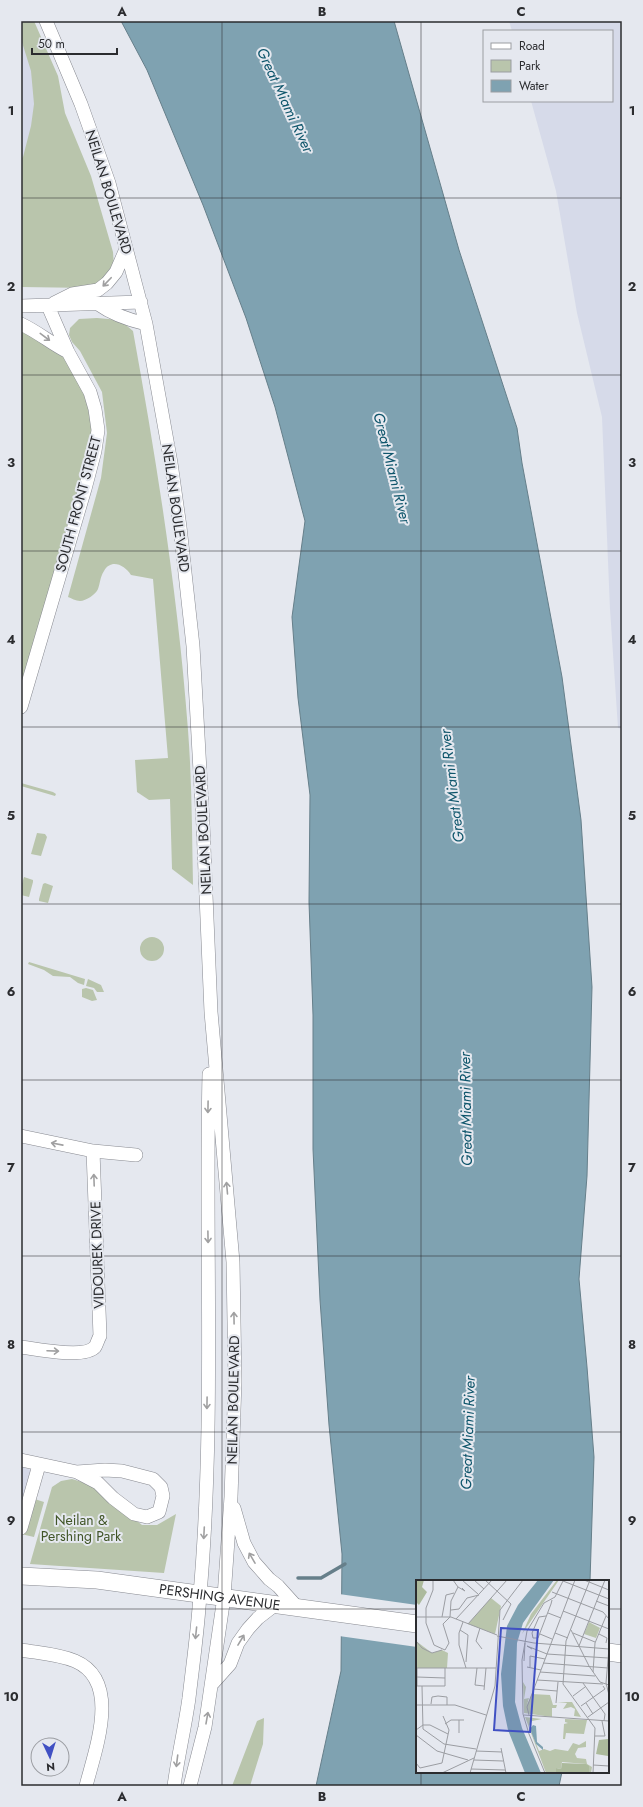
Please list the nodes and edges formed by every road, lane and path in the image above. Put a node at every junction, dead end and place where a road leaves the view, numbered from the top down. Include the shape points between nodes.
1 (46, 21) edge
2 (126, 248) junction
3 (140, 302) junction
4 (98, 304) junction
5 (21, 306) edge
6 (48, 306) junction
7 (21, 324) edge
8 (146, 324) junction
9 (68, 352) junction
10 (21, 706) edge
11 (210, 1012) junction
12 (21, 1136) edge
13 (93, 1151) junction
14 (136, 1155) dead end
15 (21, 1347) edge
16 (21, 1460) edge
17 (39, 1465) junction
18 (77, 1472) junction
19 (231, 1497) junction
20 (21, 1528) edge
21 (21, 1576) edge
22 (200, 1594) junction
23 (224, 1597) junction
24 (276, 1604) junction
25 (297, 1607) junction
26 (416, 1624) edge
27 (21, 1650) edge
28 (213, 1683) junction
29 (86, 1786) edge
30 (174, 1786) edge
31 (190, 1786) edge

1 - 2 street, NEILAN BOULEVARD via 81,104 109,183
2 - 3 street, NEILAN BOULEVARD
2 -> 6 street via 116,272 107,284 98,290 72,294
3 - 4 street
3 - 8 street, NEILAN BOULEVARD
4 - 6 street
4 - 8 street via 129,320
5 - 6 street
6 - 9 street, SOUTH FRONT STREET
7 -> 9 street via 37,331
8 - 11 street, NEILAN BOULEVARD via 171,463 193,646
9 - 10 street, SOUTH FRONT STREET via 87,387 95,409 98,430 95,451
19 -> 11 street, NEILAN BOULEVARD via 235,1380 233,1262
11 -> 22 street, NEILAN BOULEVARD via 206,1488
13 -> 12 street
13 - 14 street
15 -> 13 street, VIDOUREK DRIVE via 46,1351 85,1352 95,1347 100,1336
16 - 17 street
17 - 18 street
17 - 20 street
18 - 18 street via 122,1471 153,1479 162,1487 163,1496 159,1512 147,1517 134,1514 98,1483
19 - 23 street, NEILAN BOULEVARD
25 -> 19 street via 260,1571 249,1554
21 - 22 main road, PERSHING AVENUE via 97,1580
22 - 23 main road, PERSHING AVENUE
22 -> 30 street, NEILAN BOULEVARD via 189,1699
23 - 24 main road, PERSHING AVENUE
23 - 28 street, NEILAN BOULEVARD
24 - 25 main road, PERSHING AVENUE
28 -> 24 street via 230,1664 238,1643 248,1629
25 - 26 main road, PERSHING AVENUE
27 - 29 street via 62,1656 77,1661 97,1682 102,1695 103,1716
31 -> 28 street, NEILAN BOULEVARD

